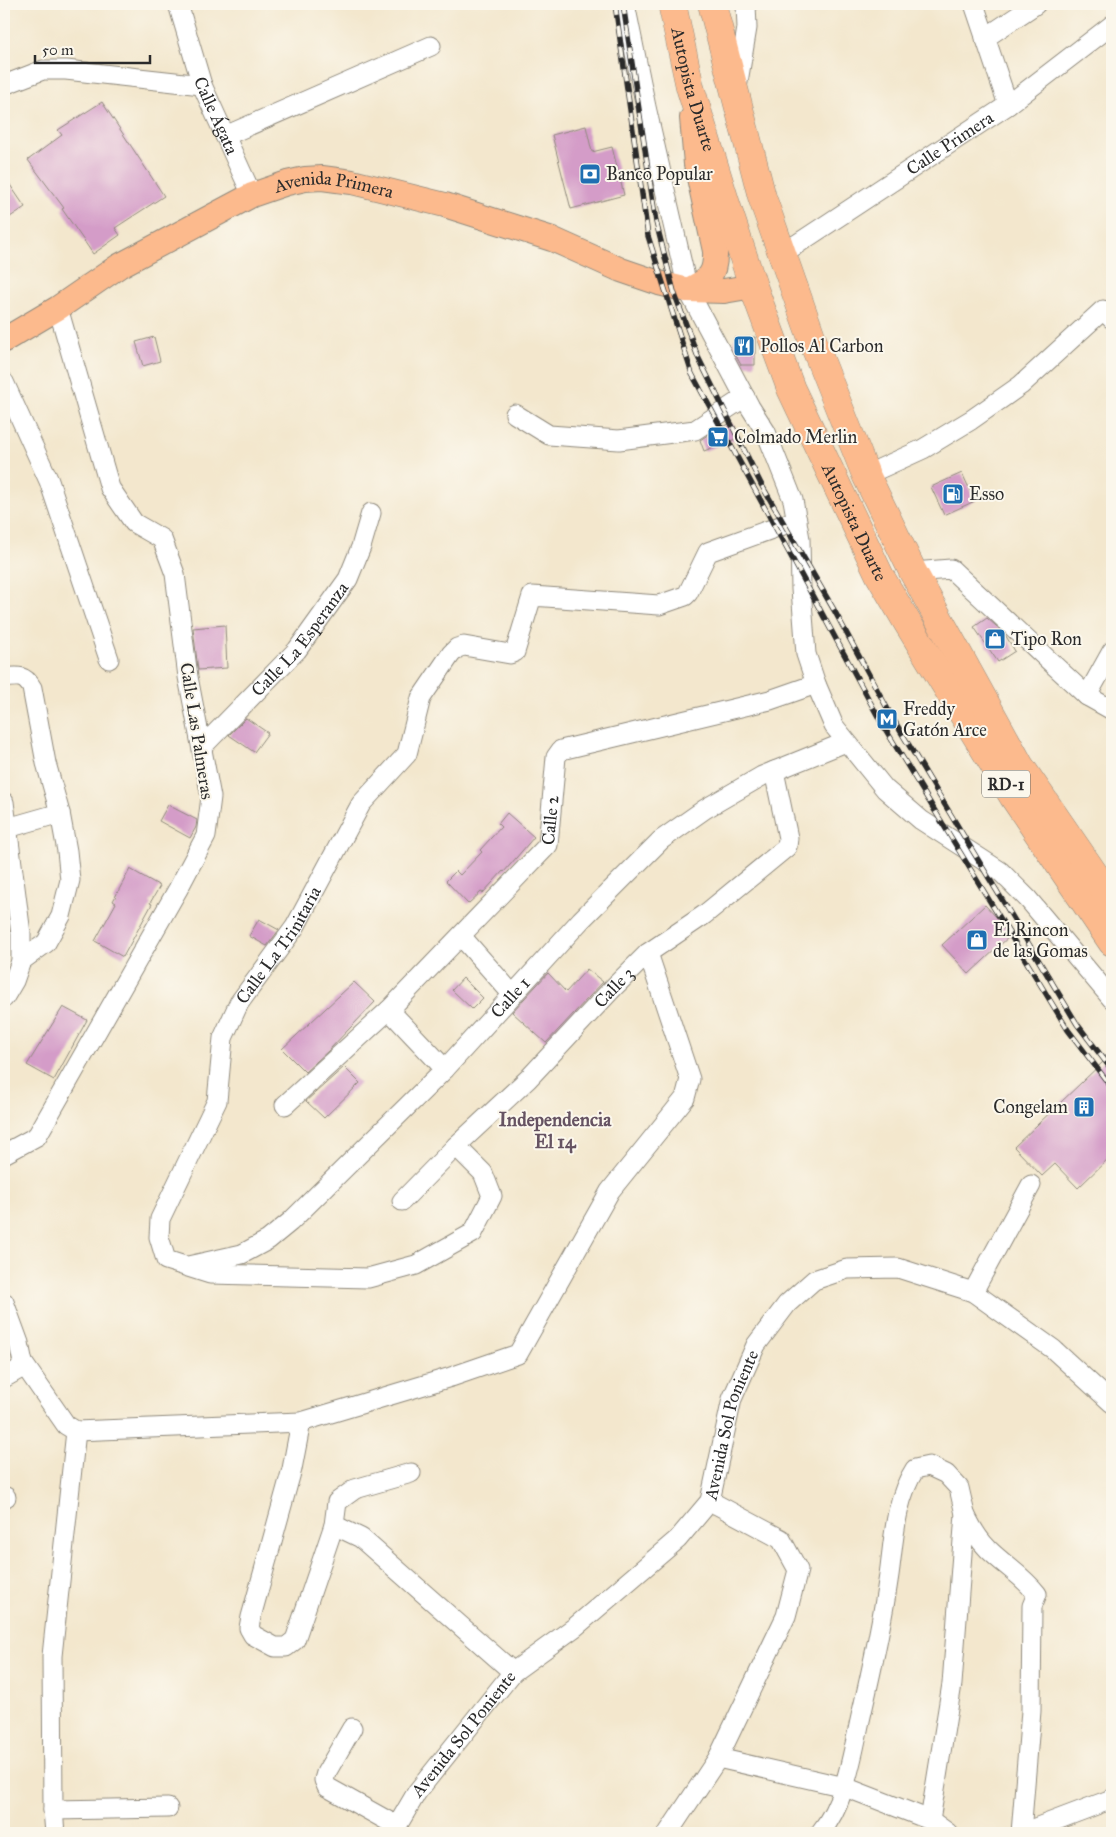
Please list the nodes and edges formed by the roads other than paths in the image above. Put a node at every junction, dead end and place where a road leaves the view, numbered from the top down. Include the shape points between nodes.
1 (178, 4) edge
2 (625, 4) edge
3 (672, 4) edge
4 (712, 4) edge
5 (746, 4) edge
6 (974, 4) edge
7 (1036, 4) edge
8 (1112, 25) edge
9 (985, 38) junction
10 (431, 46) dead end
11 (4, 85) edge
12 (202, 85) junction
13 (690, 87) junction
14 (736, 94) junction
15 (1008, 105) junction
16 (225, 136) junction
17 (252, 195) junction
18 (782, 254) junction
19 (753, 286) junction
20 (688, 290) junction
21 (58, 308) junction
22 (1109, 310) edge
23 (4, 340) edge
24 (4, 382) edge
25 (745, 397) junction
26 (515, 414) dead end
27 (866, 475) junction
28 (371, 513) dead end
29 (797, 520) junction
30 (913, 572) junction
31 (1112, 651) edge
32 (109, 659) dead end
33 (4, 678) edge
34 (816, 684) junction
35 (1087, 696) junction
36 (1112, 710) edge
37 (846, 742) junction
38 (202, 747) junction
39 (774, 771) junction
40 (4, 802) edge
41 (60, 812) junction
42 (6, 828) edge
43 (10, 899) edge
44 (1112, 900) edge
45 (461, 936) junction
46 (1112, 942) edge
47 (648, 953) junction
48 (21, 961) junction
49 (513, 995) junction
50 (4, 998) edge
51 (1112, 999) edge
52 (389, 1010) junction
53 (445, 1069) junction
54 (285, 1105) dead end
55 (456, 1146) junction
56 (4, 1154) edge
57 (1031, 1185) dead end
58 (402, 1201) dead end
59 (187, 1266) junction
60 (973, 1292) junction
61 (4, 1302) edge
62 (24, 1363) junction
63 (4, 1378) edge
64 (1112, 1403) edge
65 (301, 1422) junction
66 (76, 1431) junction
67 (411, 1473) dead end
68 (710, 1501) junction
69 (965, 1514) junction
70 (334, 1525) junction
71 (513, 1672) junction
72 (352, 1728) dead end
73 (718, 1758) junction
74 (845, 1787) junction
75 (1112, 1799) edge
76 (168, 1808) dead end
77 (53, 1810) junction
78 (930, 1820) junction
79 (395, 1830) edge
80 (55, 1833) edge
81 (668, 1833) edge
82 (820, 1833) edge
83 (948, 1833) edge
84 (1022, 1833) edge

1 - 12 street, Calle Ágata
2 - 20 street
3 - 13 highway, Autopista Duarte / RD-1
4 - 14 highway, Autopista Duarte / RD-1
5 - 14 street via 748,28
6 - 9 street
7 - 9 street
8 - 15 street, Calle Primera
9 - 15 street
10 - 16 street
11 - 12 street via 43,70 66,70
12 - 16 street, Calle Ágata
13 - 19 highway, Autopista Duarte / RD-1
13 - 20 main road via 696,164 716,264 706,281
14 - 18 highway, Autopista Duarte / RD-1 via 754,171
15 - 18 street, Calle Primera
16 - 17 street, Calle Ágata
17 - 20 main road, Avenida Primera via 287,183 322,178 381,188 552,239 621,270
17 - 21 main road, Avenida Primera via 120,266
18 - 27 highway, Autopista Duarte / RD-1
19 - 20 main road, Avenida Primera
19 - 46 highway, Autopista Duarte / RD-1 via 790,389 880,576 1013,796
20 - 25 street
21 - 23 main road, Avenida Primera
21 - 38 street, Calle Las Palmeras via 110,488 134,523 162,539 175,574 188,677
22 - 27 street via 1021,385 971,420 923,449
24 - 32 street via 49,481
25 - 26 street via 695,430 619,440 549,434
25 - 29 street via 766,432
27 - 30 highway, Autopista Duarte / RD-1
28 - 38 street, Calle La Esperanza via 348,579 297,650
29 - 34 street via 806,654
29 - 59 street, Calle La Trinitaria via 708,552 685,596 659,605 532,596 515,652 510,654 464,646 451,654 421,698 407,754 360,804 294,927 240,1004 223,1038 217,1101 160,1219 159,1236 166,1260
30 - 35 street via 951,569
30 - 44 highway, Autopista Duarte / RD-1 via 1020,766
31 - 35 street
33 - 41 street via 17,676 28,680 32,688 46,763
34 - 37 street via 834,726
34 - 45 street, Calle 2 via 770,700 561,750 556,757 548,845
35 - 36 street
37 - 39 street, Calle 1
37 - 51 street via 885,789 921,820 1000,871 1028,898
38 - 56 street, Calle Las Palmeras via 211,798 206,836 37,1136
39 - 47 street, Calle 3 via 788,838 787,847 704,915
39 - 49 street, Calle 1 via 705,809 661,840 581,920
40 - 42 street
41 - 42 street
41 - 48 street via 70,880 61,916 46,943
42 - 43 street
43 - 48 street via 21,934
45 - 49 street
45 - 52 street, Calle 2
47 - 55 street, Calle 3 via 528,1078
47 - 65 street via 690,1079 685,1098 610,1190 518,1354
48 - 50 street
49 - 53 street, Calle 1
52 - 53 street
52 - 54 street, Calle 2
53 - 59 street, Calle 1 via 268,1240 242,1254
55 - 58 street, Calle 3
55 - 59 street, Calle La Trinitaria via 483,1174 492,1196 473,1233 416,1265 368,1278 210,1274
57 - 60 street
60 - 64 street, Avenida Sol Poniente via 1053,1348
60 - 68 street, Avenida Sol Poniente via 898,1268 847,1269 814,1280 787,1304 756,1345 732,1399
61 - 62 street
62 - 63 street
62 - 66 street via 66,1425
65 - 66 street
65 - 70 street via 292,1469 251,1617 249,1628 253,1636 275,1647 286,1647 295,1640
66 - 77 street via 52,1656
67 - 70 street via 355,1490 337,1502
68 - 71 street, Avenida Sol Poniente via 678,1540 575,1627
68 - 73 street via 781,1539 798,1570 786,1616
69 - 74 street via 959,1488 946,1474 929,1466 916,1469 907,1482 900,1505 881,1626
69 - 78 street via 952,1684
69 - 84 street via 975,1534 989,1550 1037,1594 1032,1606 1031,1711
70 - 71 street via 361,1538
71 - 79 street, Avenida Sol Poniente via 417,1792
72 - 79 street via 324,1780 327,1787
73 - 74 street
73 - 81 street
74 - 78 street
74 - 82 street
75 - 84 street
76 - 77 street
77 - 80 street
78 - 83 street

